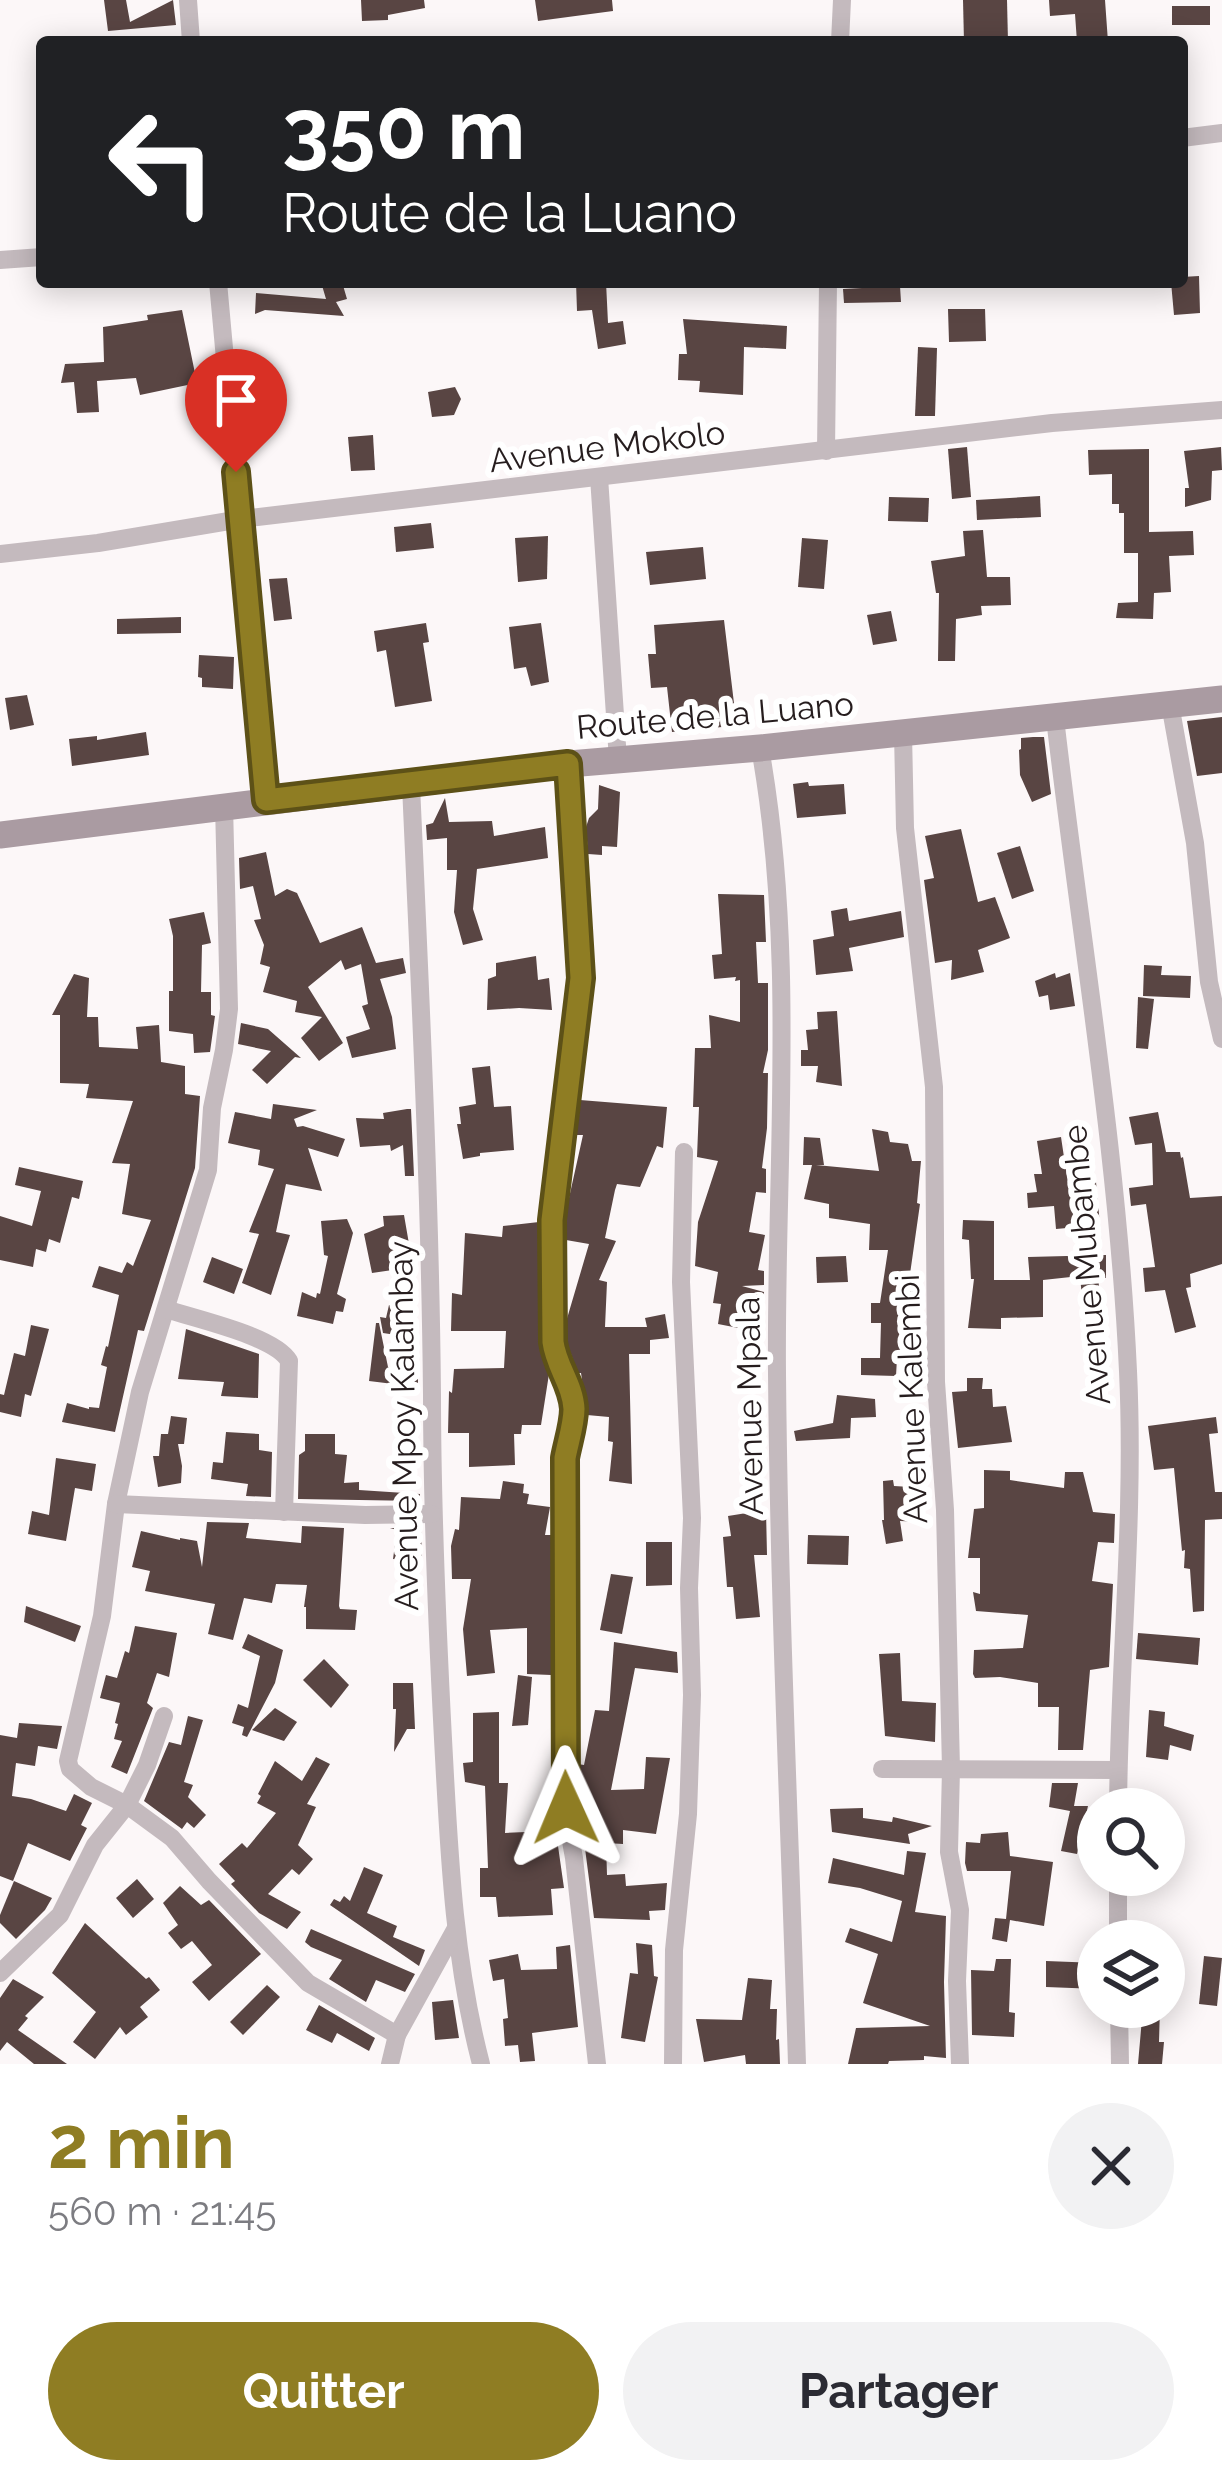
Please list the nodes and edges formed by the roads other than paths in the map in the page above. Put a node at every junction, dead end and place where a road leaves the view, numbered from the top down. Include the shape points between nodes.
1 (188, 0) edge
2 (842, 0) edge
3 (191, 36) edge
4 (839, 36) edge
5 (1222, 133) edge
6 (1188, 137) edge
7 (36, 257) edge
8 (0, 260) edge
9 (219, 288) edge
10 (828, 288) edge
11 (1222, 410) edge
12 (826, 451) junction
13 (599, 477) junction
14 (241, 519) junction
15 (0, 554) edge
16 (1222, 699) edge
17 (1170, 704) junction
18 (1055, 718) junction
19 (902, 734) junction
20 (760, 748) junction
21 (618, 760) junction
22 (568, 764) junction
23 (411, 785) junction
24 (266, 800) junction
25 (224, 806) junction
26 (0, 836) edge
27 (1222, 1039) edge
28 (684, 1152) dead end
29 (166, 1309) junction
30 (116, 1504) junction
31 (284, 1512) junction
32 (432, 1514) junction
33 (164, 1716) dead end
34 (882, 1769) dead end
35 (951, 1769) junction
36 (1118, 1770) junction
37 (1118, 1788) edge
38 (127, 1805) junction
39 (456, 1928) junction
40 (0, 1973) edge
41 (1119, 2028) edge
42 (398, 2036) junction
43 (390, 2064) edge
44 (481, 2064) edge
45 (597, 2064) edge
46 (673, 2064) edge
47 (797, 2064) edge
48 (960, 2064) edge
49 (1120, 2064) edge

1 - 3 street
2 - 4 street
5 - 6 street
7 - 8 street
9 - 14 street
10 - 12 street
11 - 12 street, Avenue Mokolo
12 - 13 street, Avenue Mokolo
13 - 14 street, Avenue Mokolo
13 - 21 street
14 - 15 street, Avenue Mokolo
14 - 24 street
16 - 17 street, Route de la Luano
17 - 18 street, Route de la Luano
17 - 27 street
18 - 19 street, Route de la Luano
18 - 36 street, Avenue Mubambe via 1128,1370
19 - 20 street, Route de la Luano
19 - 35 street, Avenue Kalembi via 934,1087
20 - 21 street, Route de la Luano
20 - 47 street, Avenue Mpala via 779,946 777,1375
21 - 22 street, Route de la Luano
22 - 23 street, Route de la Luano
22 - 45 street via 581,978 552,1220 553,1342 574,1411 565,1458 564,1783
23 - 24 street, Route de la Luano
23 - 32 street, Avenue Mpoy Kalambay
24 - 25 street, Route de la Luano
25 - 26 street, Route de la Luano
25 - 29 street via 229,1009 208,1170
28 - 46 street via 692,1695
29 - 30 street
29 - 31 street via 286,1355
30 - 31 street
30 - 38 street via 102,1616 68,1761 91,1787
31 - 32 street
32 - 39 street, Avenue Mpoy Kalambay
33 - 38 street
34 - 35 street
35 - 36 street
35 - 48 street, Avenue Kalembi
36 - 37 street, Avenue Mubambe
38 - 40 street via 95,1845 60,1915
38 - 42 street via 177,1843 308,1983
39 - 42 street
39 - 44 street, Avenue Mpoy Kalambay
41 - 49 street
42 - 43 street

